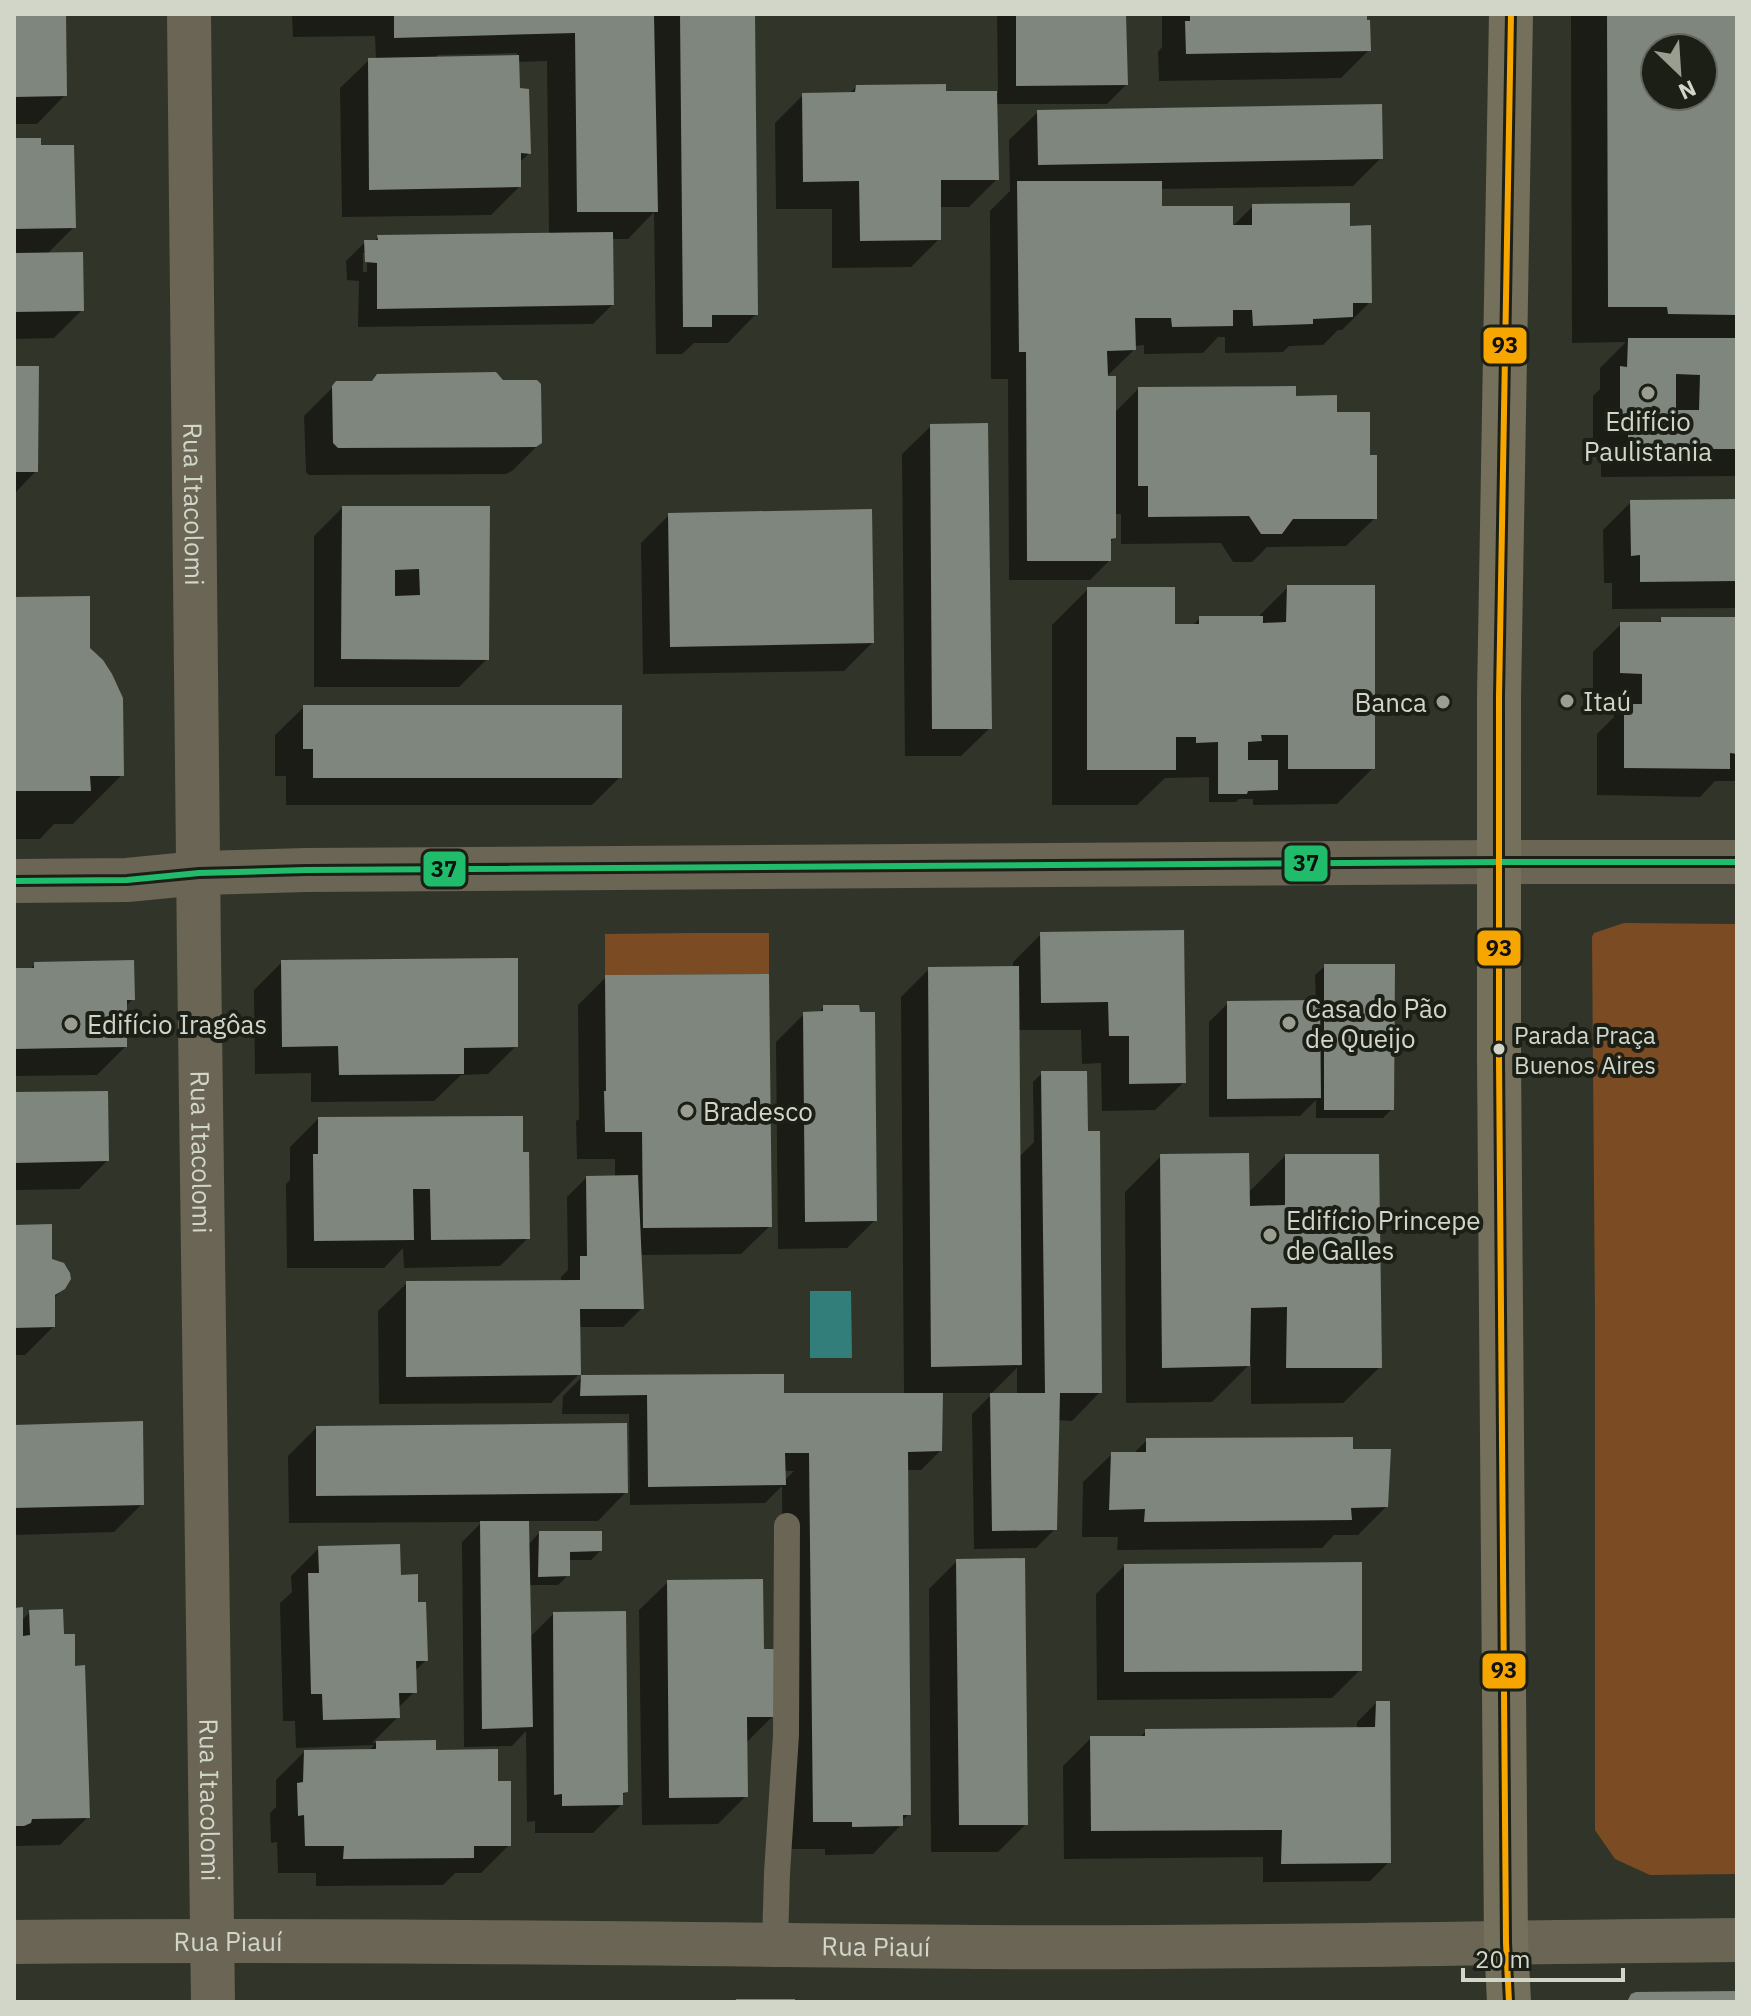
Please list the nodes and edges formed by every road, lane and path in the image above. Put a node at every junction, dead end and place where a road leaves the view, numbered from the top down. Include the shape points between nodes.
1 (189, 14) edge
2 (1511, 14) edge
3 (1501, 862) junction
4 (1737, 862) edge
5 (199, 873) junction
6 (14, 881) edge
7 (787, 1526) dead end
8 (1737, 1940) edge
9 (211, 1941) junction
10 (14, 1942) edge
11 (1506, 1943) junction
12 (775, 1944) junction
13 (213, 2002) edge
14 (1509, 2002) edge

1 - 5 street, Rua Itacolomi
2 - 3 main road
3 - 4 street
3 - 5 street
3 - 11 main road
5 - 6 street
5 - 9 street, Rua Itacolomi
7 - 12 lane via 786,1735
8 - 11 street, Rua Piauí
9 - 10 street, Rua Piauí
9 - 12 street, Rua Piauí
9 - 13 street, Rua Itacolomi
11 - 12 street, Rua Piauí
11 - 14 main road

